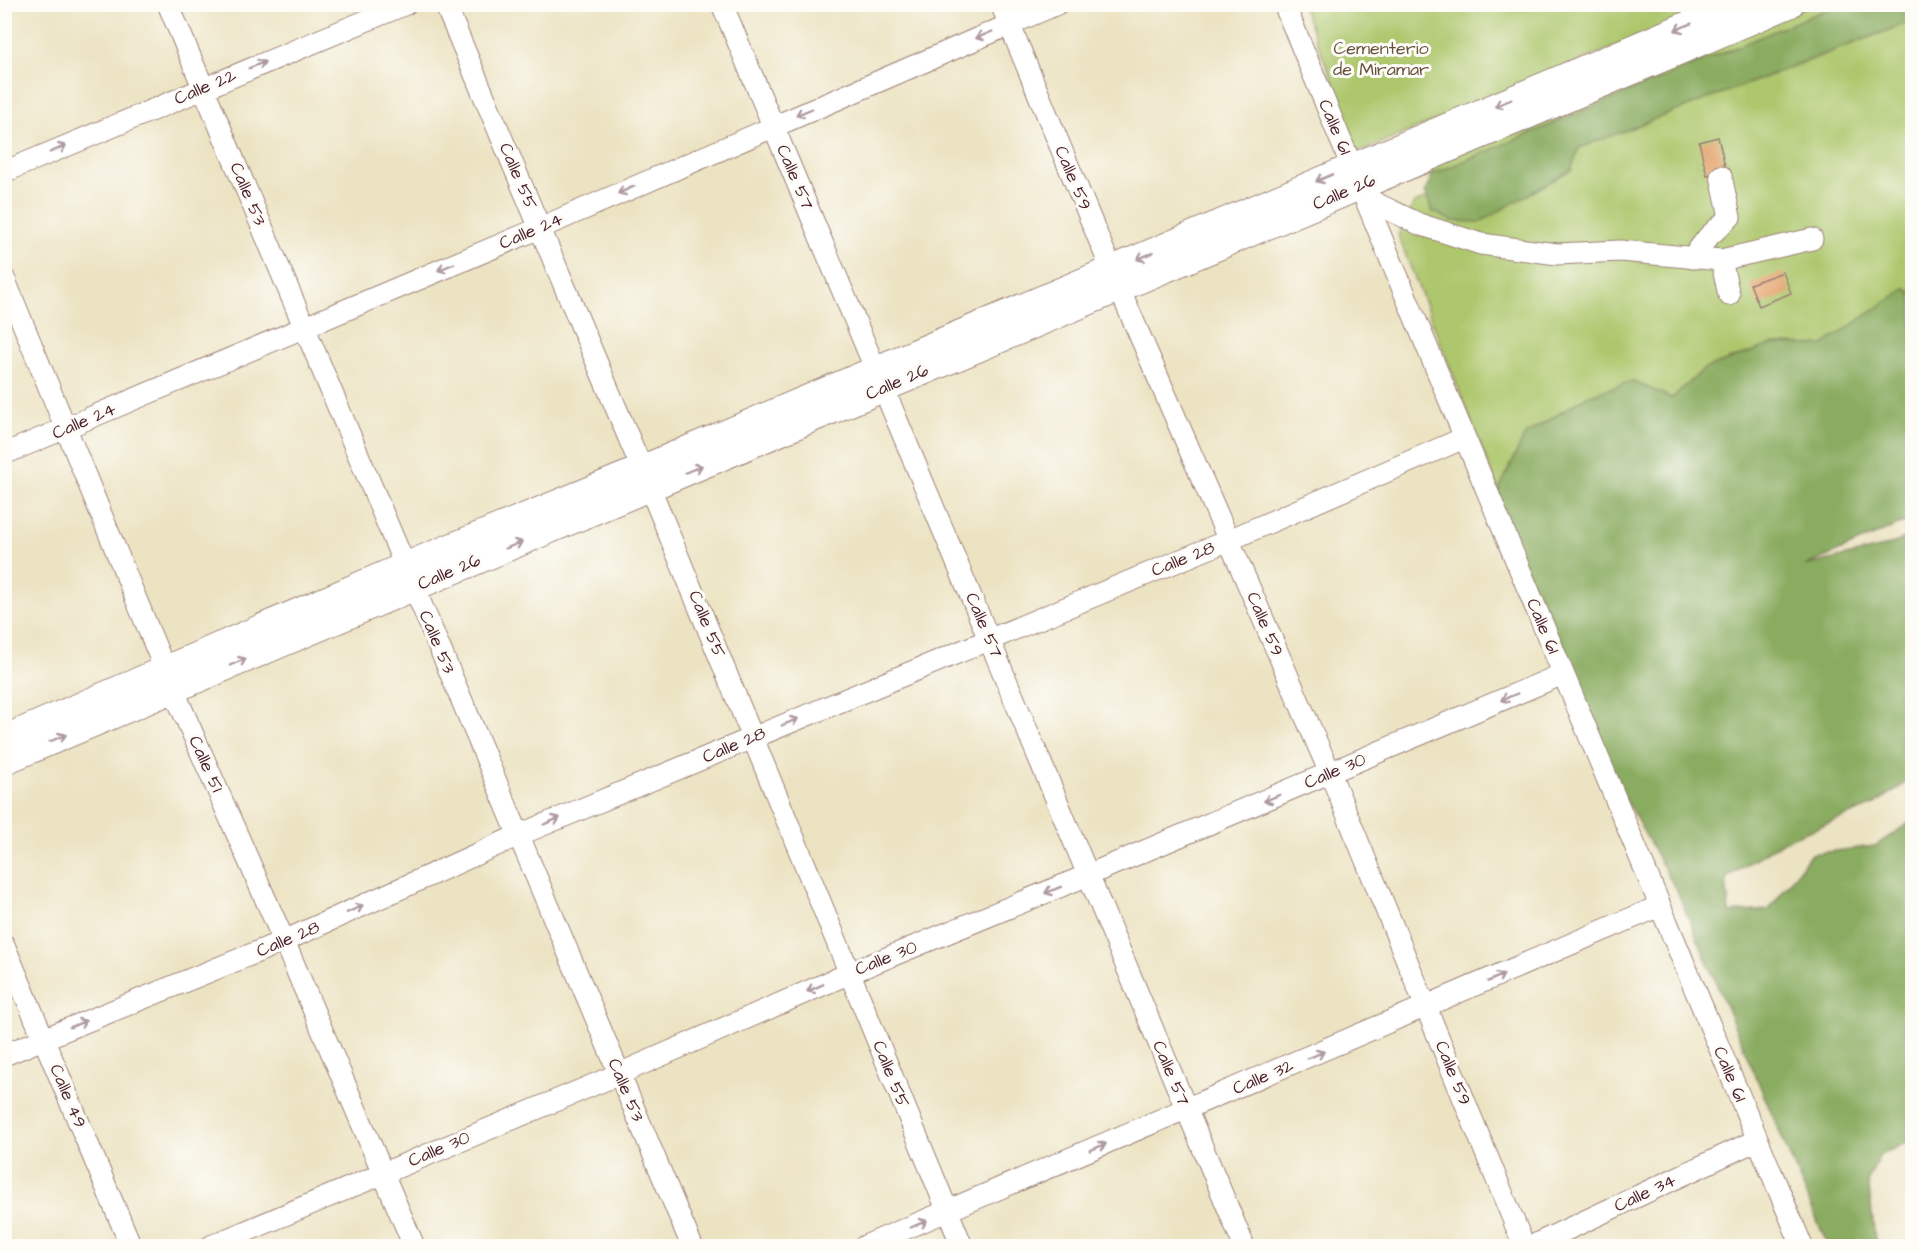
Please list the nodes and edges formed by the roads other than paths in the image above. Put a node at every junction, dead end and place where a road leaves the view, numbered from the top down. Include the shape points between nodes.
1 (168, 4) edge
2 (406, 4) edge
3 (445, 4) edge
4 (722, 4) edge
5 (1001, 4) edge
6 (1057, 4) edge
7 (1284, 4) edge
8 (1737, 4) edge
9 (1790, 4) edge
10 (1009, 25) junction
11 (203, 87) junction
12 (773, 125) junction
13 (4, 172) edge
14 (1721, 176) dead end
15 (1358, 183) junction
16 (540, 228) junction
17 (1812, 239) dead end
18 (1692, 258) junction
19 (1721, 260) junction
20 (4, 278) edge
21 (1116, 280) junction
22 (1729, 295) dead end
23 (304, 326) junction
24 (880, 378) junction
25 (67, 428) junction
26 (1464, 438) junction
27 (4, 454) edge
28 (646, 478) junction
29 (1229, 540) junction
30 (410, 576) junction
31 (989, 639) junction
32 (1563, 674) junction
33 (168, 679) junction
34 (753, 737) junction
35 (4, 739) edge
36 (4, 761) edge
37 (1330, 773) junction
38 (519, 835) junction
39 (1088, 875) junction
40 (1660, 906) junction
41 (284, 942) junction
42 (4, 945) edge
43 (850, 973) junction
44 (1426, 1009) junction
45 (44, 1038) junction
46 (4, 1055) edge
47 (620, 1074) junction
48 (1186, 1110) junction
49 (1757, 1140) junction
50 (382, 1173) junction
51 (948, 1211) junction
52 (131, 1246) edge
53 (211, 1246) edge
54 (414, 1246) edge
55 (692, 1246) edge
56 (865, 1246) edge
57 (962, 1246) edge
58 (1244, 1246) edge
59 (1524, 1246) edge
60 (1532, 1246) edge
61 (1802, 1246) edge

1 - 11 street, Calle 53
11 -> 2 street, Calle 22
3 - 16 street, Calle 55
4 - 12 street, Calle 57
5 - 10 street, Calle 59
6 - 10 street, Calle 24
7 - 15 street, Calle 61
8 -> 15 main road, Calle 26
9 - 15 main road, Calle 26
10 -> 12 street, Calle 24
10 - 21 street, Calle 59
13 -> 11 street, Calle 22
11 - 23 street, Calle 53
12 -> 16 street, Calle 24
12 - 24 street, Calle 57
14 - 18 street via 1730,217
15 - 18 street via 1419,224 1481,244 1557,254 1620,251
15 - 21 main road, Calle 26
15 - 26 street, Calle 61
16 -> 23 street, Calle 24
16 - 28 street, Calle 55
17 - 19 street
18 - 19 street
19 - 22 street
20 - 25 street, Calle 51
21 - 24 main road, Calle 26
21 - 29 street, Calle 59
23 - 25 street, Calle 24
23 - 30 street, Calle 53
24 - 28 main road, Calle 26
24 - 31 street, Calle 57
25 - 27 street, Calle 24
25 - 33 street, Calle 51
26 - 29 street, Calle 28
26 - 32 street, Calle 61
28 - 30 main road, Calle 26
28 - 34 street, Calle 55
29 - 31 street, Calle 28
29 - 37 street, Calle 59
30 - 33 main road, Calle 26
30 - 38 street, Calle 53
34 -> 31 street, Calle 28
31 - 39 street, Calle 57
32 -> 37 street, Calle 30
32 - 40 street, Calle 61
33 - 35 main road, Calle 26
36 -> 33 main road, Calle 26
33 - 41 street, Calle 51
38 -> 34 street, Calle 28
34 - 43 street, Calle 55
37 -> 39 street, Calle 30
37 - 44 street, Calle 59
41 -> 38 street, Calle 28
38 - 47 street, Calle 53
39 -> 43 street, Calle 30
39 - 48 street, Calle 57
44 -> 40 street, Calle 32
40 - 49 street, Calle 61
45 -> 41 street, Calle 28
41 - 50 street, Calle 51
42 - 45 street, Calle 49
43 -> 47 street, Calle 30
43 - 51 street, Calle 55
48 -> 44 street, Calle 32
44 - 59 street, Calle 59
45 - 46 street, Calle 28
45 - 52 street, Calle 49
47 - 50 street, Calle 30
47 - 55 street, Calle 53
51 -> 48 street, Calle 32
48 - 58 street, Calle 57
49 - 60 street, Calle 34
49 - 61 street, Calle 61
50 - 53 street, Calle 30
50 - 54 street, Calle 51
56 -> 51 street, Calle 32
51 - 57 street, Calle 55

